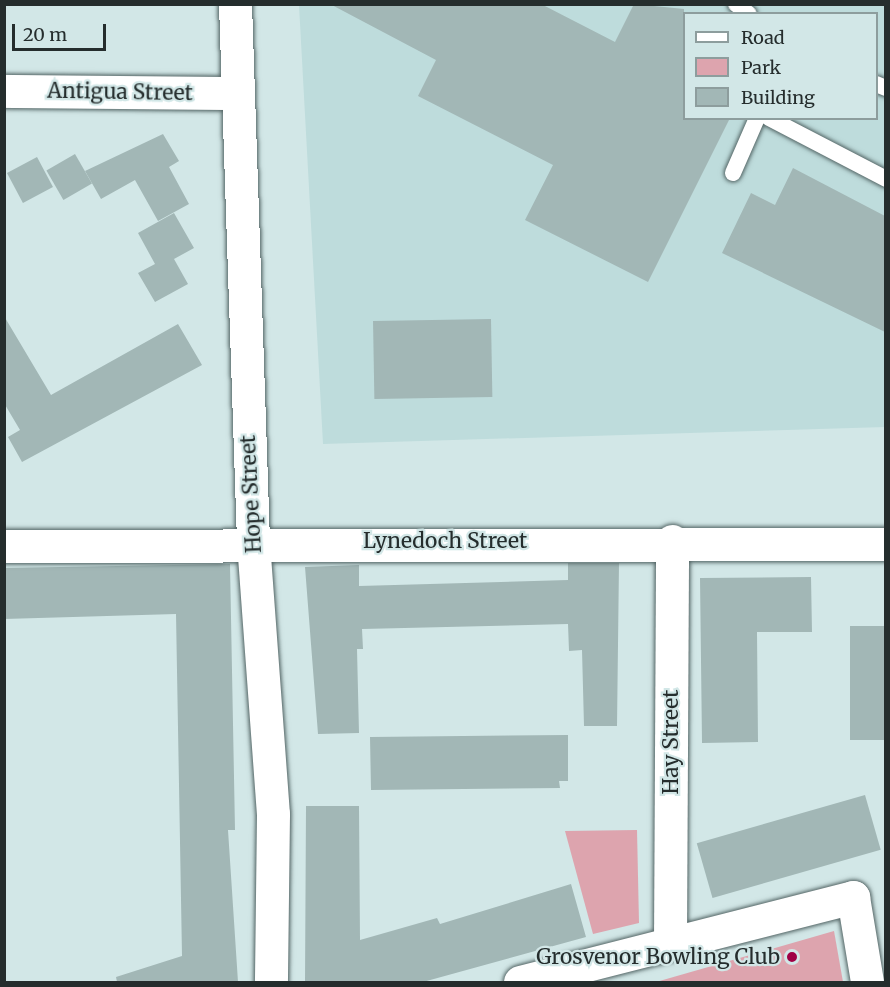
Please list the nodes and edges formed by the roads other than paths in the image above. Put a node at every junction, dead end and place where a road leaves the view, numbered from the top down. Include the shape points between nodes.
1 (235, 4) edge
2 (4, 91) edge
3 (235, 93) junction
4 (756, 120) edge
5 (773, 120) edge
6 (733, 173) dead end
7 (885, 179) edge
8 (672, 541) junction
9 (253, 542) junction
10 (885, 544) edge
11 (4, 546) edge
12 (670, 944) junction
13 (271, 982) edge
14 (520, 982) edge
15 (867, 982) edge

1 - 3 street, Hope Street
2 - 3 street, Antigua Street
3 - 9 street, Hope Street
4 - 6 lane
5 - 7 lane
8 - 9 street, Lynedoch Street
8 - 10 street, Lynedoch Street
8 - 12 street, Hay Street
9 - 11 street, Lynedoch Street
9 - 13 street, Hope Street via 273,814
12 - 14 street
12 - 15 street via 853,897

